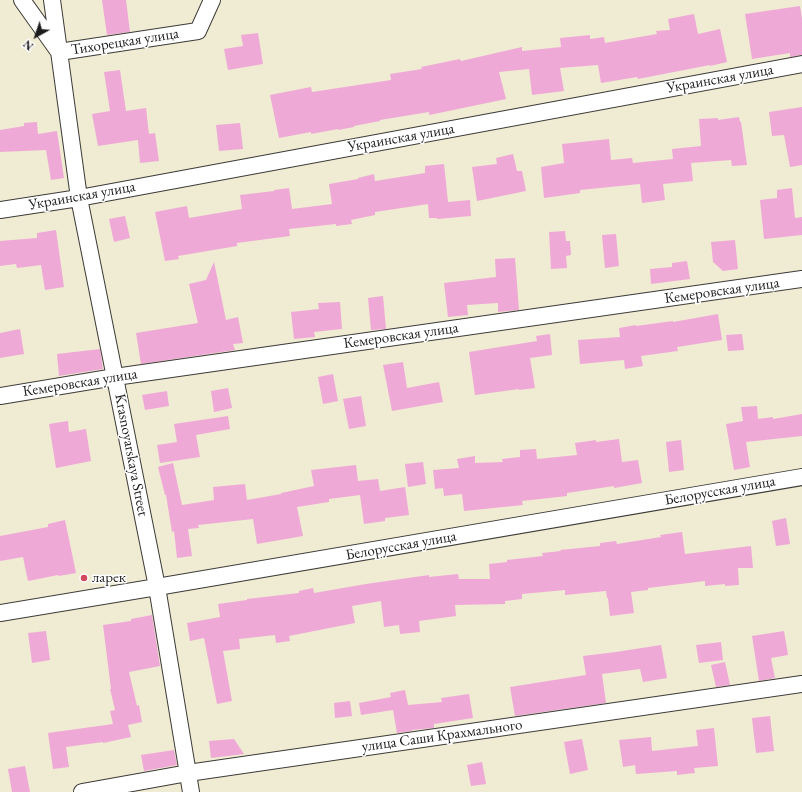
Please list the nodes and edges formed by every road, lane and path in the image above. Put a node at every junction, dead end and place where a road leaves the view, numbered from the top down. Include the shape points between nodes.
1 (22, 0) edge
2 (52, 0) edge
3 (212, 0) edge
4 (59, 52) junction
5 (802, 64) edge
6 (79, 198) junction
7 (0, 210) edge
8 (802, 279) edge
9 (115, 377) junction
10 (0, 396) edge
11 (802, 477) edge
12 (157, 587) junction
13 (0, 613) edge
14 (802, 684) edge
15 (188, 773) junction
16 (82, 792) edge
17 (191, 792) edge

1 - 4 street, Тихорецкая улица
2 - 4 street, Krasnoyarskaya Street
3 - 4 street, Тихорецкая улица via 198,31
4 - 6 street, Krasnoyarskaya Street
5 - 6 street, Украинская улица
6 - 7 street, Украинская улица
6 - 9 street, Krasnoyarskaya Street
8 - 9 street, Кемеровская улица
9 - 10 street, Кемеровская улица
9 - 12 street, Krasnoyarskaya Street
11 - 12 street, Белорусская улица
12 - 13 street, Белорусская улица
12 - 15 street, Krasnoyarskaya Street
14 - 15 street, улица Саши Крахмального
15 - 16 street, улица Саши Крахмального
15 - 17 street, Krasnoyarskaya Street

